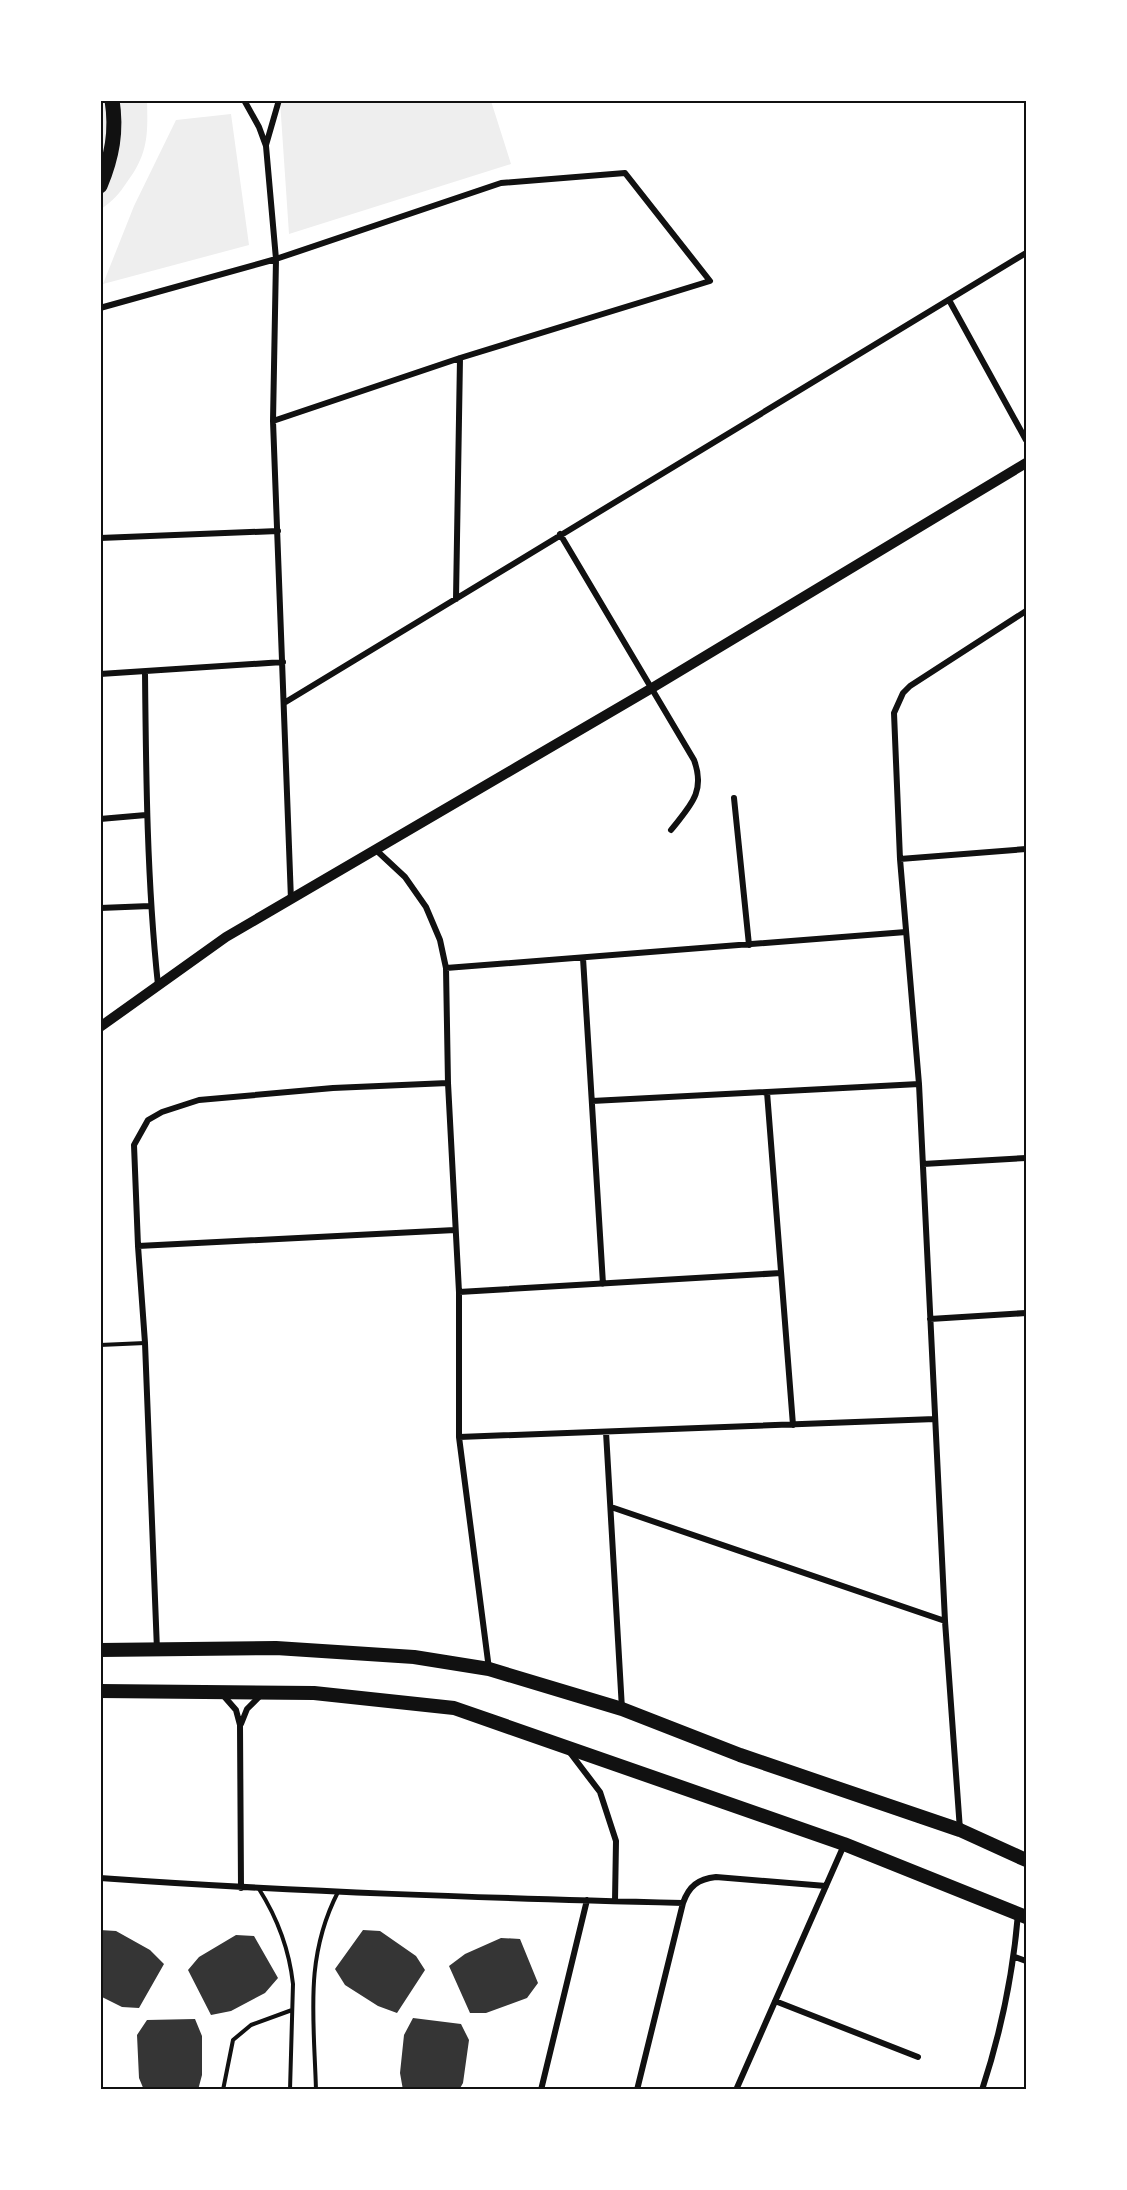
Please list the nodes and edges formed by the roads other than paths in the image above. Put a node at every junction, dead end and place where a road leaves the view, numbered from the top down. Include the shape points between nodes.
1 (112, 100) edge
2 (244, 100) edge
3 (279, 100) edge
4 (266, 146) junction
5 (100, 186) edge
6 (1026, 254) edge
7 (276, 259) junction
8 (949, 300) junction
9 (100, 308) edge
10 (460, 358) junction
11 (273, 420) junction
12 (1026, 440) edge
13 (1026, 463) edge
14 (278, 531) junction
15 (560, 534) junction
16 (100, 538) edge
17 (456, 599) junction
18 (1026, 611) edge
19 (283, 662) junction
20 (145, 672) junction
21 (100, 674) edge
22 (652, 688) junction
23 (284, 703) junction
24 (734, 798) dead end
25 (146, 815) junction
26 (100, 819) edge
27 (671, 830) dead end
28 (1026, 849) edge
29 (376, 850) junction
30 (900, 860) junction
31 (291, 900) junction
32 (150, 906) junction
33 (100, 908) edge
34 (906, 932) junction
35 (749, 945) junction
36 (583, 958) junction
37 (446, 968) junction
38 (158, 985) junction
39 (100, 1026) edge
40 (448, 1083) junction
41 (919, 1084) junction
42 (767, 1092) junction
43 (592, 1101) junction
44 (1026, 1158) edge
45 (923, 1164) junction
46 (455, 1230) junction
47 (138, 1246) junction
48 (781, 1274) junction
49 (603, 1284) junction
50 (459, 1292) junction
51 (1026, 1313) edge
52 (930, 1319) junction
53 (145, 1343) junction
54 (100, 1345) edge
55 (935, 1419) junction
56 (793, 1425) junction
57 (606, 1432) junction
58 (459, 1437) junction
59 (611, 1507) junction
60 (945, 1621) junction
61 (100, 1650) edge
62 (157, 1650) junction
63 (489, 1670) junction
64 (100, 1691) edge
65 (219, 1692) junction
66 (265, 1692) junction
67 (622, 1709) junction
68 (240, 1725) junction
69 (565, 1746) junction
70 (960, 1830) junction
71 (844, 1844) junction
72 (1026, 1860) edge
73 (100, 1878) edge
74 (826, 1886) junction
75 (241, 1888) junction
76 (259, 1889) junction
77 (338, 1892) junction
78 (587, 1900) junction
79 (615, 1901) junction
80 (683, 1903) junction
81 (1022, 1915) edge
82 (1014, 1957) junction
83 (1026, 1961) edge
84 (775, 2001) junction
85 (292, 2010) junction
86 (918, 2057) dead end
87 (223, 2090) edge
88 (290, 2090) edge
89 (316, 2090) edge
90 (541, 2090) edge
91 (637, 2090) edge
92 (736, 2090) edge
93 (982, 2090) edge

1 - 5 highway via 115,134
2 - 4 street
3 - 4 street
4 - 7 street
6 - 8 street
7 - 9 street
7 - 10 street via 501,183 625,173 710,281
7 - 11 street
8 - 12 street
8 - 15 street
10 - 11 street
10 - 17 street
11 - 14 street
13 - 22 street
14 - 16 street
14 - 19 street
15 - 17 street
15 - 22 street
17 - 23 street
18 - 30 street via 910,686 897,702 893,723
19 - 20 street
19 - 23 street
20 - 21 street
20 - 25 street
22 - 27 street via 698,770 694,801
22 - 29 street
23 - 31 street
24 - 35 street
25 - 26 street
25 - 32 street
28 - 30 street
29 - 31 street
29 - 37 street via 405,877 426,907 440,940
30 - 34 street
31 - 38 street via 226,937
32 - 33 street
32 - 38 street
34 - 35 street
34 - 41 street
35 - 36 street
36 - 37 street
36 - 43 street
37 - 40 street
38 - 39 street
40 - 46 street
40 - 47 street via 199,1100 162,1112 148,1120 134,1145
41 - 42 street
41 - 45 street
42 - 43 street
42 - 48 street
43 - 49 street
44 - 45 street
45 - 52 street
46 - 47 street
46 - 50 street
47 - 53 street
48 - 49 street
48 - 56 street
49 - 50 street
50 - 58 street
51 - 52 street
52 - 55 street
53 - 54 lane
53 - 62 street
55 - 56 street
55 - 60 street
56 - 57 street
57 - 58 street
57 - 59 street
58 - 63 street
59 - 60 street
59 - 67 street
60 - 70 street
61 - 62 highway
62 - 63 highway via 287,1649 414,1657
63 - 67 highway
64 - 65 highway
65 - 66 highway
65 - 68 street via 231,1702
66 - 68 street via 252,1703
66 - 69 highway via 314,1693 454,1708
67 - 70 highway via 740,1755
68 - 75 street
69 - 71 highway
69 - 79 street via 600,1792 616,1841
70 - 72 highway
71 - 74 street
71 - 81 highway
73 - 75 street
74 - 80 street via 704,1878 687,1892
74 - 84 street
75 - 76 street
76 - 77 street
76 - 85 lane via 288,1950
77 - 78 street
77 - 89 lane via 322,1927 314,1964
78 - 79 street
78 - 90 street
79 - 80 street
80 - 91 street
81 - 82 street
82 - 83 street
82 - 93 street via 1002,2024
84 - 86 street
84 - 92 street
85 - 87 lane via 251,2025 233,2040
85 - 88 lane

